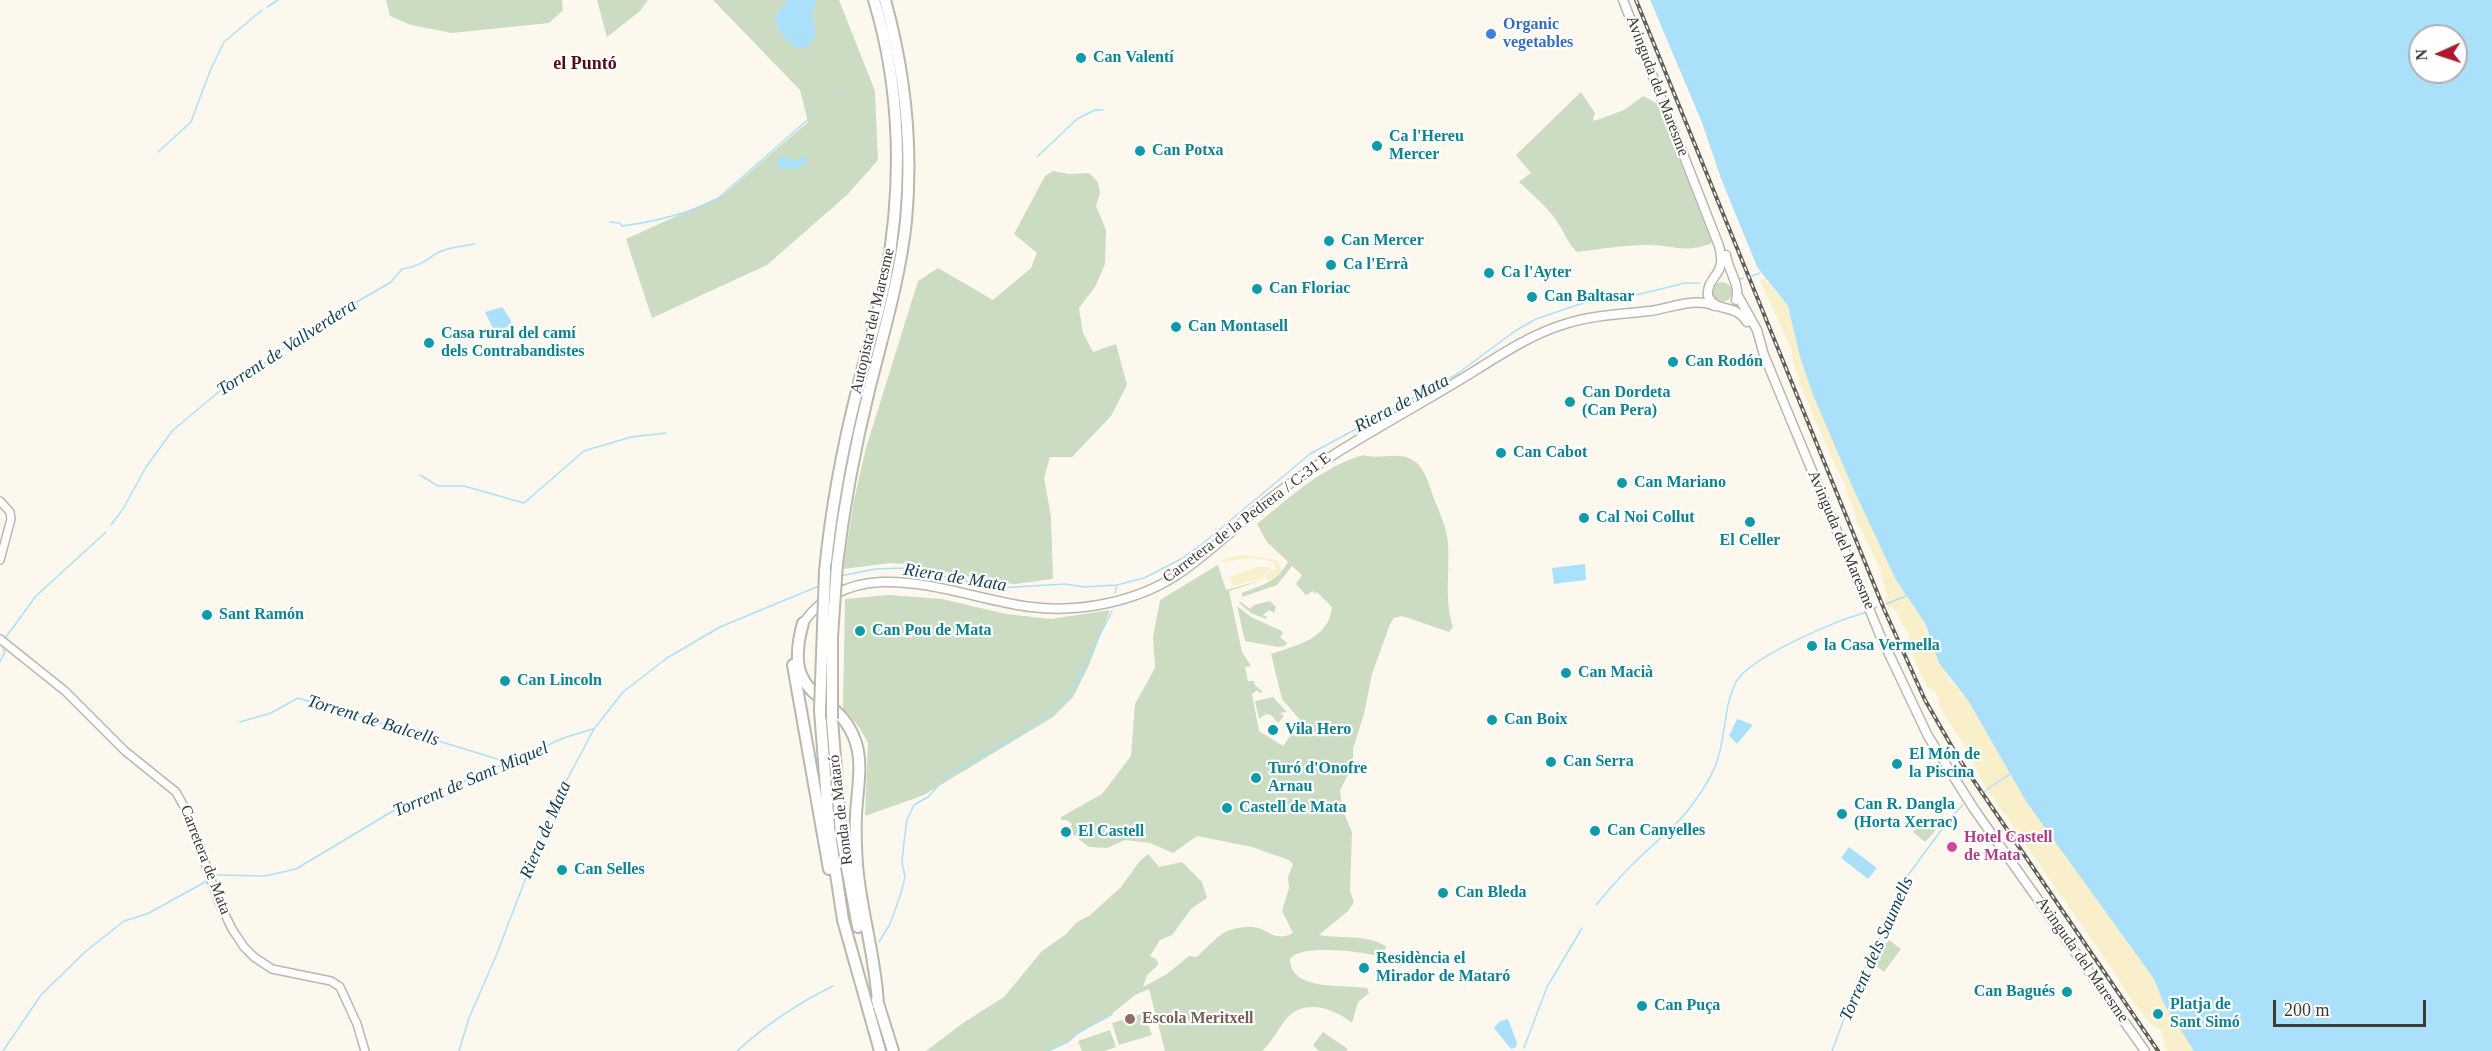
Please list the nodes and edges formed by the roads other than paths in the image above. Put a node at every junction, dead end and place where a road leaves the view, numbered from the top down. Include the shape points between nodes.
1 (873, 0) edge
2 (885, 0) edge
3 (1623, 0) edge
4 (1704, 206) junction
5 (1733, 281) junction
6 (1710, 284) junction
7 (1738, 296) junction
8 (1684, 304) junction
9 (1715, 306) junction
10 (1725, 308) junction
11 (1764, 355) junction
12 (0, 501) edge
13 (0, 560) edge
14 (837, 564) joint
15 (825, 571) joint
16 (803, 623) junction
17 (0, 639) edge
18 (843, 920) junction
19 (878, 1005) junction
20 (365, 1051) edge
21 (880, 1051) edge
22 (893, 1051) edge
23 (2145, 1051) edge

1 - 15 highway, Autopista del Maresme via 892,85 897,147 894,218 886,277 841,461
2 - 14 highway, Autopista del Maresme via 904,89 908,150 905,222 898,273 849,481
3 - 4 main road, Avinguda del Maresme
4 - 5 main road, Avinguda del Maresme via 1723,244
4 - 6 main road, Avinguda del Maresme via 1722,256 1721,269
5 - 6 main road via 1726,277
5 - 7 main road
6 - 8 main road via 1701,295
6 - 9 main road via 1708,296
7 - 10 main road
7 - 11 main road, Avinguda del Maresme via 1757,330
8 - 9 main road via 1705,302
8 - 16 main road, Carretera de la Pedrera / C-31 E via 1602,315 1551,329 1353,441 1281,490 1176,576 1134,595 1096,605 1050,609 1007,604 935,587 866,584 829,596
9 - 10 main road
10 - 11 main road, Avinguda del Maresme via 1744,317
11 - 23 main road, Avinguda del Maresme via 1880,635 1928,736 1974,809
12 - 13 street via 10,512
14 - 19 highway, Ronda de Mataró, bridge via 832,719 838,802 850,886
15 - 18 highway, Ronda de Mataró, bridge via 820,710 829,828
16 - 18 highway via 794,648 794,671 837,912
16 - 19 highway via 797,656 801,675 850,729 857,745 858,867
17 - 20 street, Carretera de Mata via 176,792 219,902 244,947 272,969 331,981 340,987
18 - 21 highway, Ronda de Mataró
19 - 22 highway, Ronda de Mataró

